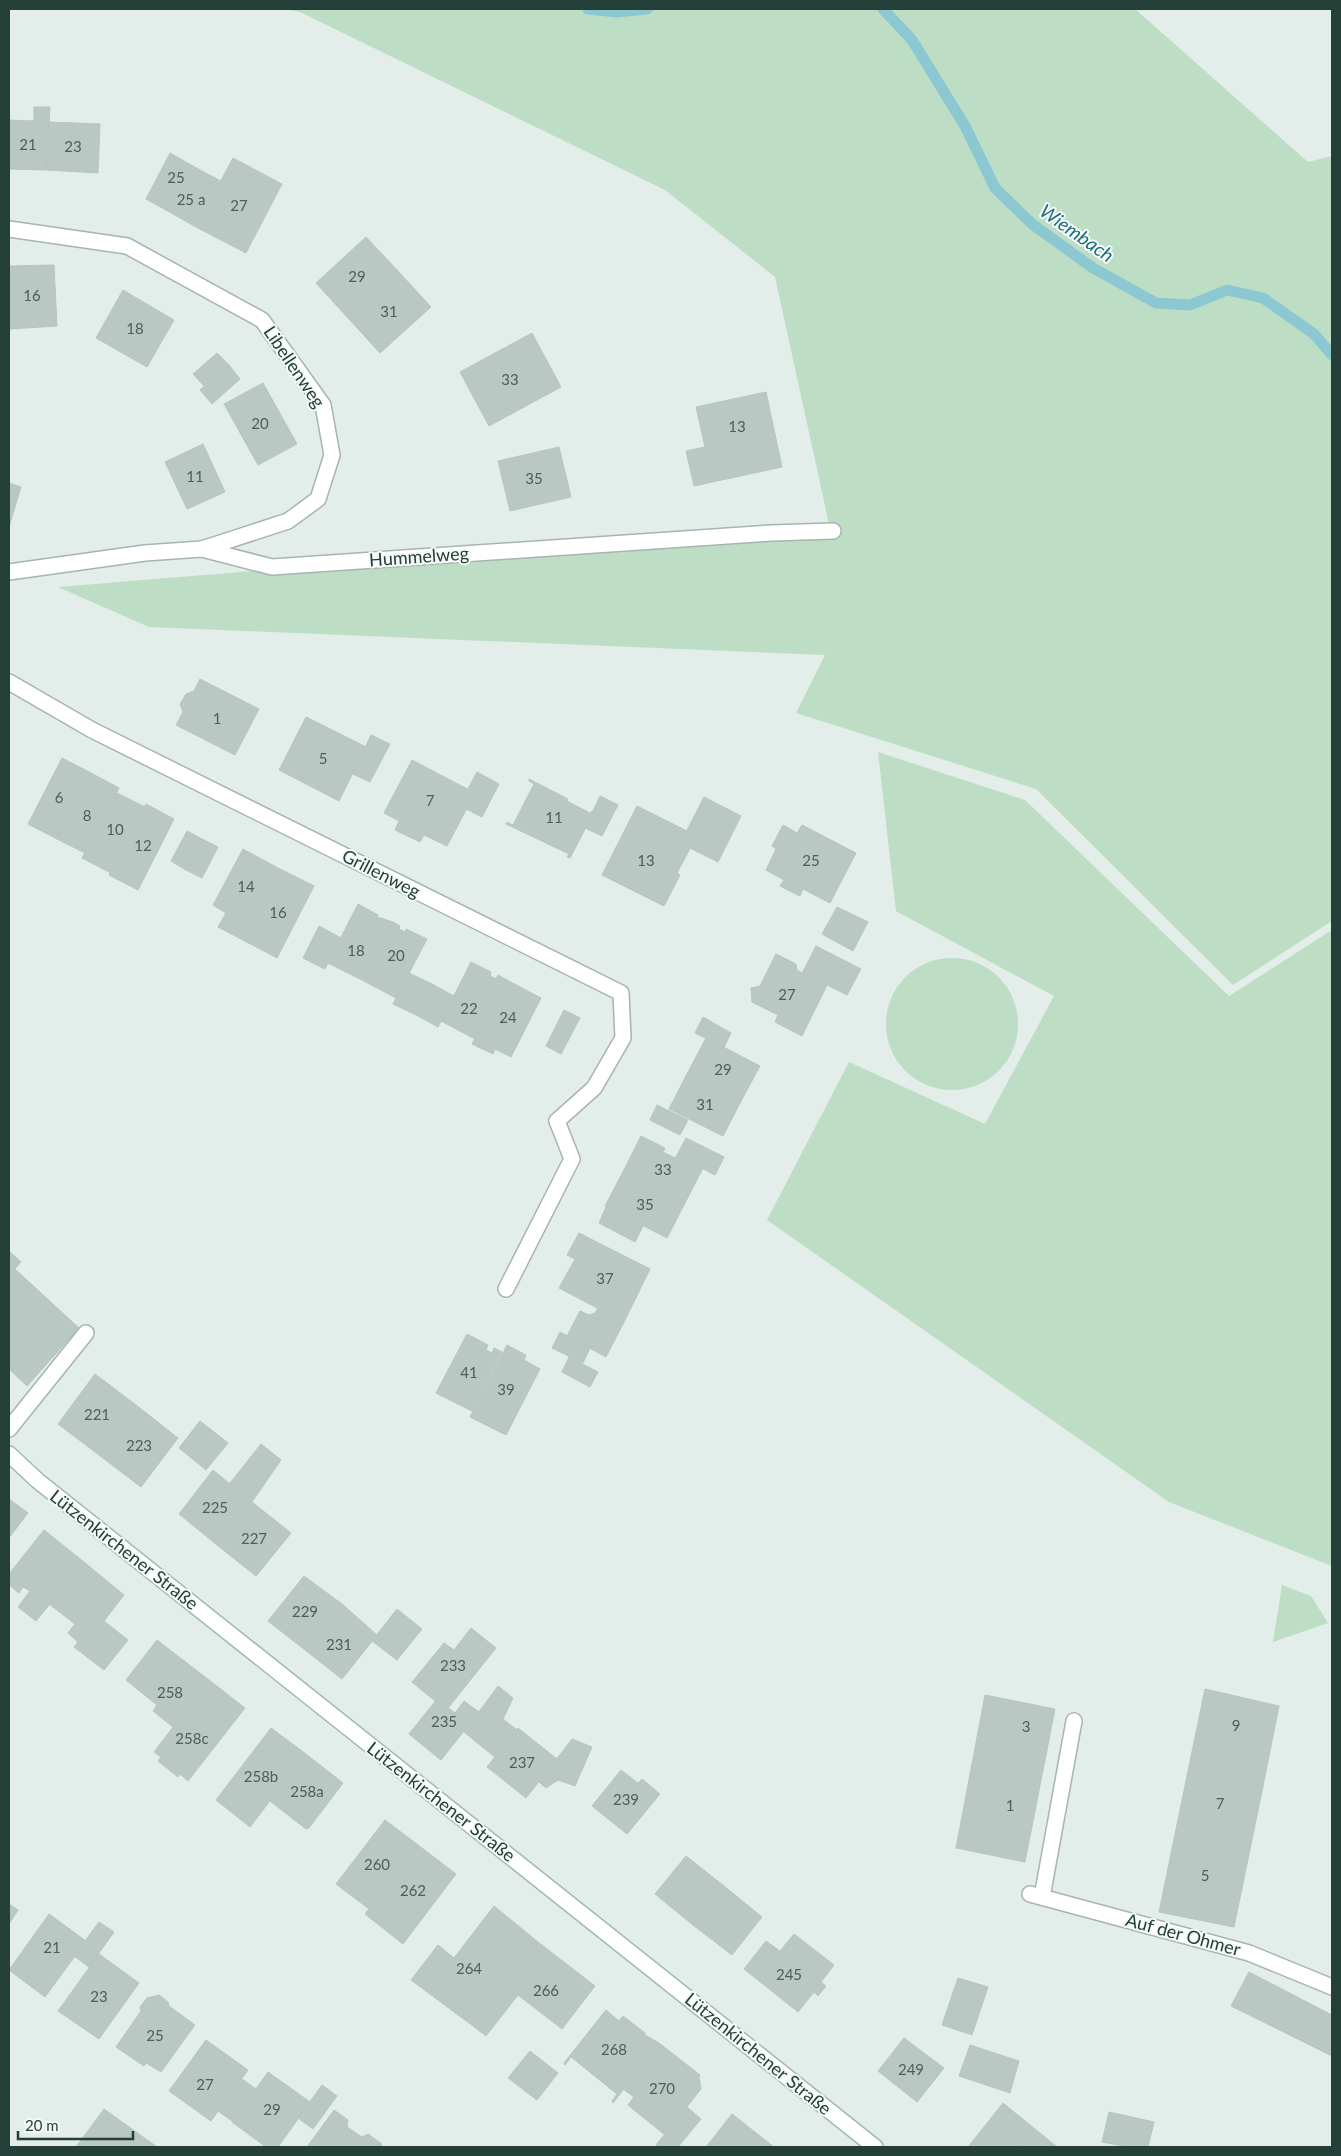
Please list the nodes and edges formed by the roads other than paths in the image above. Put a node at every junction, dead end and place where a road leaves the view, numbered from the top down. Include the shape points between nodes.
1 (9, 229) edge
2 (833, 531) dead end
3 (202, 549) junction
4 (9, 572) edge
5 (9, 682) edge
6 (506, 1289) dead end
7 (86, 1333) dead end
8 (9, 1429) edge
9 (9, 1454) edge
10 (1074, 1721) dead end
11 (1332, 1987) edge
12 (875, 2147) edge

1 - 3 street, Libellenweg via 128,246 262,320 323,405 332,455 318,499 288,521
2 - 3 street, Hummelweg via 272,567
3 - 4 street, Hummelweg via 145,553
5 - 6 street, Grillenweg via 92,730 621,994 622,1038 594,1088 557,1121 572,1159
7 - 8 street
9 - 12 street, Lützenkirchener Straße via 46,1487
10 - 11 street, Auf der Ohmer via 1036,1895 1249,1953

